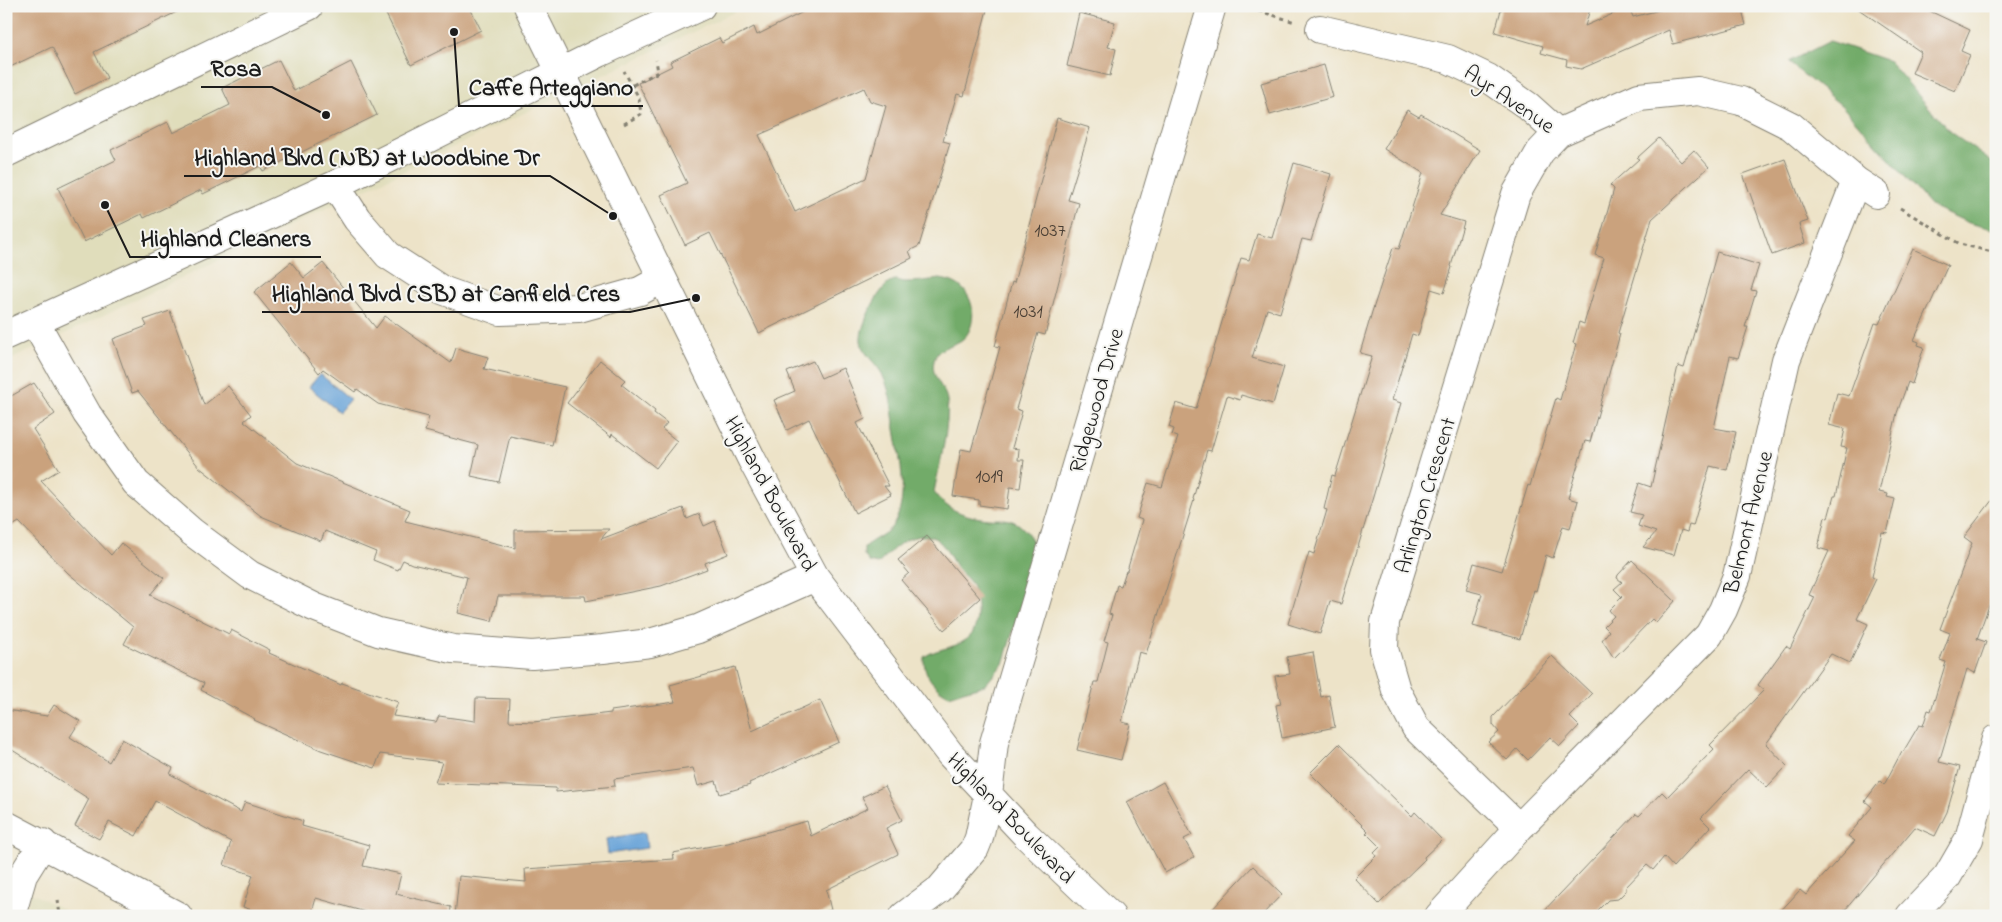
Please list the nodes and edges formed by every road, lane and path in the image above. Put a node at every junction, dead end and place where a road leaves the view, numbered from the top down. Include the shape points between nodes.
1 (309, 6) edge
2 (528, 6) edge
3 (702, 6) edge
4 (1212, 6) edge
5 (1243, 6) edge
6 (1270, 16) dead end
7 (1320, 29) dead end
8 (656, 60) dead end
9 (624, 71) dead end
10 (560, 73) junction
11 (633, 85) junction
12 (624, 124) dead end
13 (1558, 133) junction
14 (6, 153) edge
15 (335, 186) junction
16 (1866, 187) junction
17 (1996, 253) edge
18 (662, 279) junction
19 (35, 322) junction
20 (6, 335) edge
21 (815, 577) junction
22 (1996, 739) edge
23 (988, 795) junction
24 (6, 825) edge
25 (1520, 828) junction
26 (43, 843) junction
27 (58, 900) dead end
28 (11, 916) edge
29 (60, 916) edge
30 (178, 916) edge
31 (904, 916) edge
32 (1111, 916) edge
33 (1439, 916) edge
34 (1910, 916) edge

1 - 14 street
2 - 10 street, Highland Boulevard
3 - 10 street
4 - 23 street, Ridgewood Drive via 994,743
5 - 6 path
7 - 13 street, Ayr Avenue via 1448,59 1488,78 1528,106
8 - 11 path via 658,72
9 - 11 path
10 - 15 street
10 - 18 street, Highland Boulevard
11 - 12 path via 642,114
13 - 16 street, Ayr Avenue via 1639,97 1698,91 1741,101 1791,126
13 - 25 street, Arlington Crescent via 1540,152 1516,194 1385,622 1384,649 1396,690 1416,728
15 - 18 street via 357,219 388,255 442,290 500,311 579,308 640,291
15 - 19 street
16 - 17 path via 1960,244
16 - 25 street, Belmont Avenue via 1786,360 1737,576 1723,610 1709,635
18 - 21 street, Highland Boulevard via 752,460
19 - 20 street
19 - 21 street via 87,414 136,483 192,532 250,575 314,607 378,632 453,648 532,655 603,649 650,643 698,629
21 - 23 street, Highland Boulevard via 950,754
22 - 34 street via 1969,839 1947,877
23 - 31 street, Ridgewood Drive via 975,848 940,889
23 - 32 street, Highland Boulevard
24 - 26 street
25 - 33 street, Belmont Avenue
26 - 28 street via 23,875
26 - 30 street
27 - 29 path

